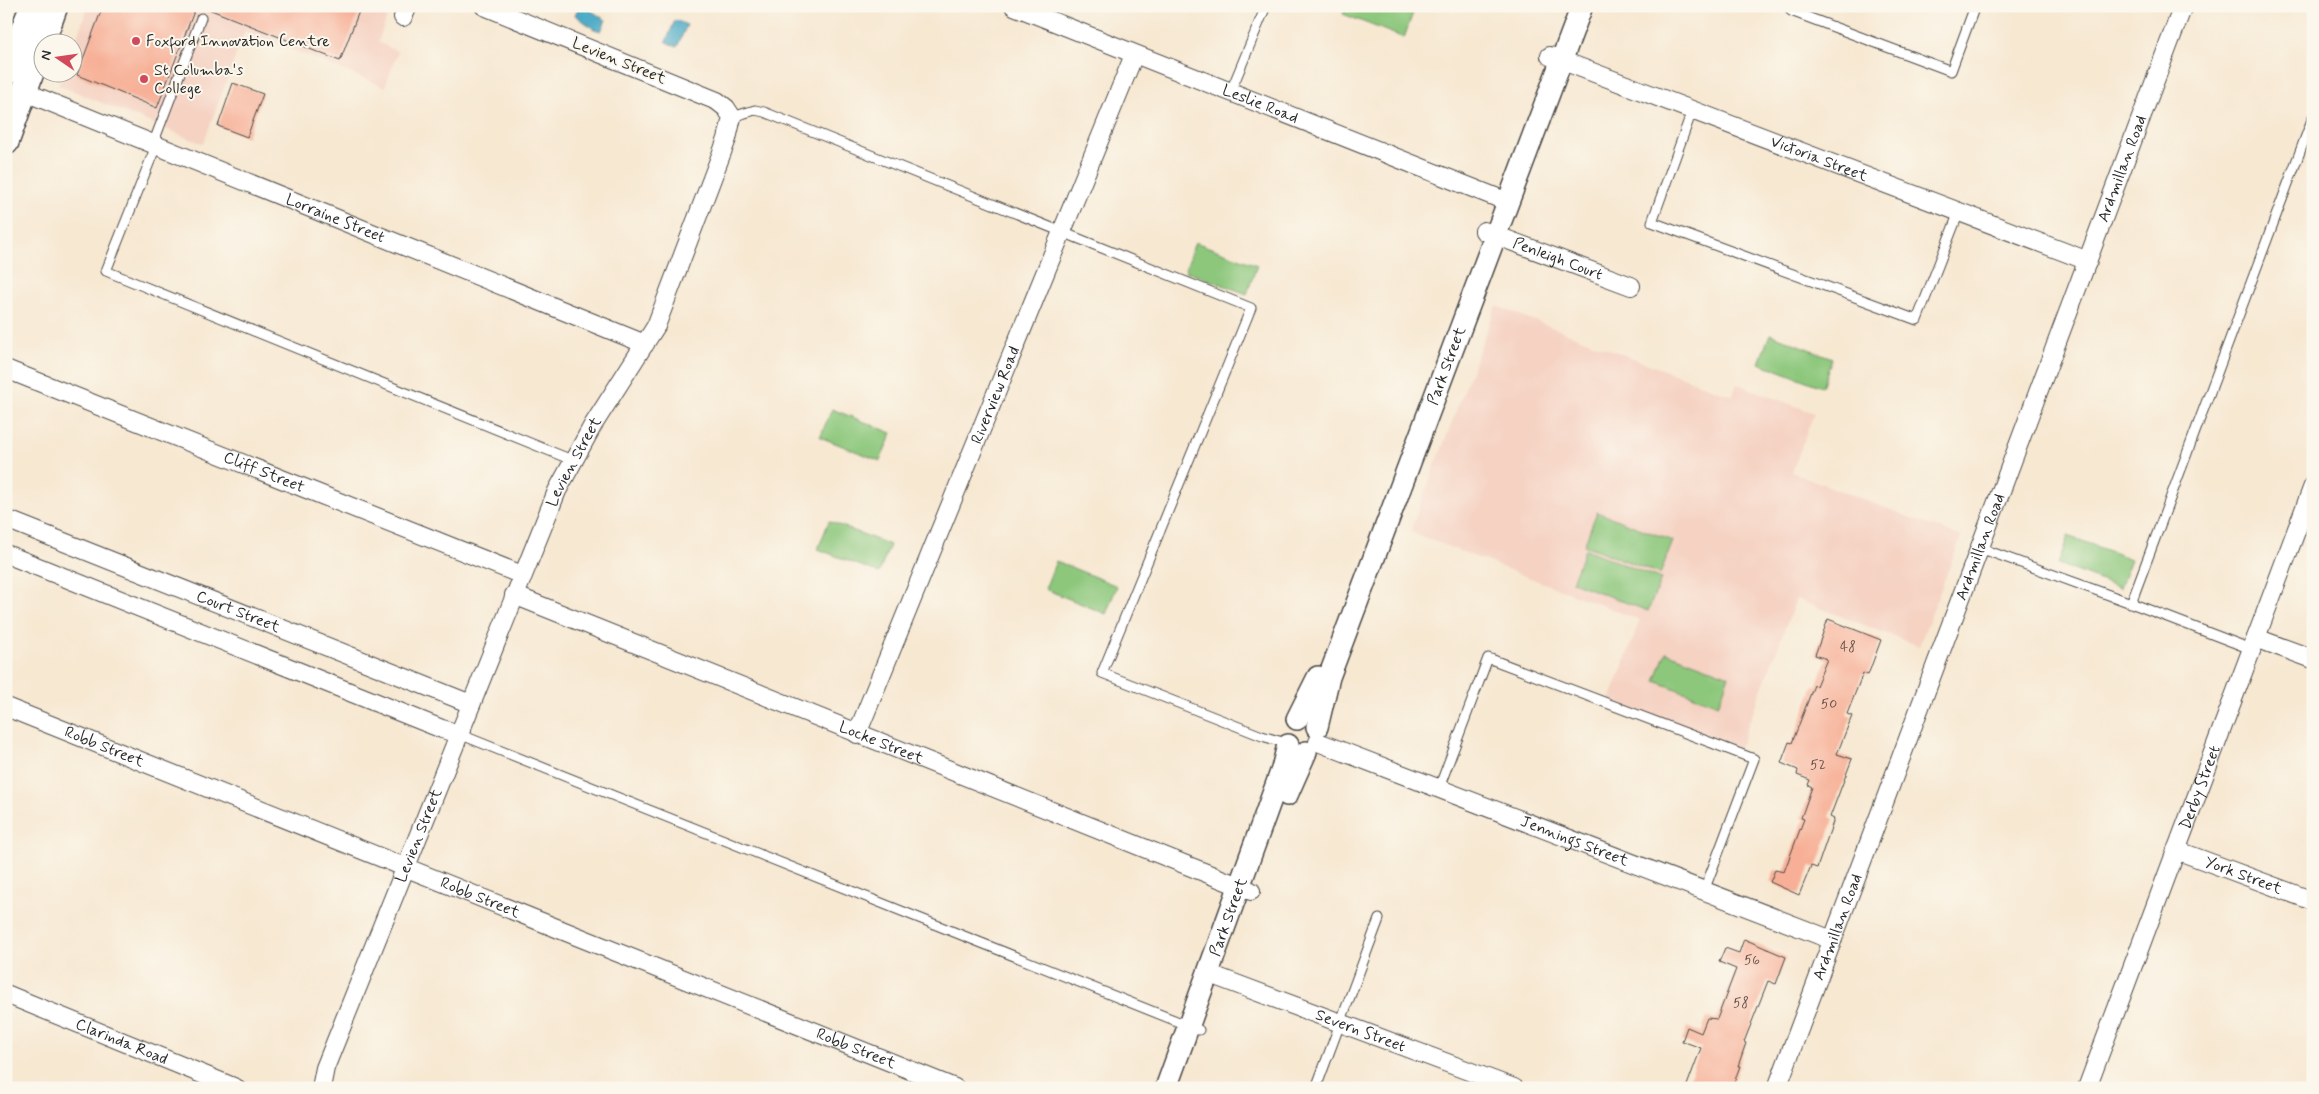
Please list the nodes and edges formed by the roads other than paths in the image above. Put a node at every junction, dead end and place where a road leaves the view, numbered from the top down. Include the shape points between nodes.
1 (484, 6) edge
2 (1014, 6) edge
3 (1266, 6) edge
4 (1568, 6) edge
5 (1582, 6) edge
6 (1792, 6) edge
7 (1975, 6) edge
8 (2183, 6) edge
9 (50, 9) edge
10 (202, 18) dead end
11 (1134, 55) junction
12 (1556, 58) junction
13 (6, 72) edge
14 (25, 92) junction
15 (1230, 93) junction
16 (1692, 111) junction
17 (732, 117) junction
18 (2313, 117) edge
19 (6, 142) edge
20 (154, 145) junction
21 (1502, 200) junction
22 (1959, 212) junction
23 (1063, 232) junction
24 (1490, 233) junction
25 (2088, 261) junction
26 (1631, 286) dead end
27 (645, 344) junction
28 (6, 369) edge
29 (572, 460) junction
30 (2313, 486) edge
31 (6, 518) edge
32 (1980, 548) junction
33 (6, 554) edge
34 (522, 574) junction
35 (514, 595) junction
36 (2131, 603) junction
37 (2254, 644) junction
38 (2313, 659) edge
39 (471, 704) junction
40 (6, 706) edge
41 (459, 734) junction
42 (857, 734) junction
43 (1303, 742) junction
44 (1439, 788) junction
45 (2176, 850) junction
46 (406, 868) junction
47 (1245, 888) junction
48 (1704, 891) junction
49 (2313, 901) edge
50 (1379, 918) dead end
51 (1832, 940) junction
52 (1213, 975) junction
53 (6, 994) edge
54 (1340, 1022) junction
55 (1194, 1028) junction
56 (326, 1068) junction
57 (236, 1088) edge
58 (313, 1088) edge
59 (321, 1088) edge
60 (955, 1088) edge
61 (1166, 1088) edge
62 (1178, 1088) edge
63 (1316, 1088) edge
64 (1514, 1088) edge
65 (1777, 1088) edge
66 (2087, 1088) edge

1 - 17 street, Levien Street via 717,101
2 - 11 street, Leslie Road
3 - 15 lane
4 - 12 street, Park Street
5 - 12 street, Park Street
6 - 7 lane via 1791,10 1951,71
8 - 25 street, Ardmillan Road
9 - 13 main road
9 - 14 main road
10 - 20 lane
11 - 15 street, Leslie Road
11 - 23 street, Riverview Road
12 - 16 street, Victoria Street
12 - 21 street, Park Street
14 - 19 main road
14 - 20 street, Lorraine Street
15 - 21 street, Leslie Road
16 - 22 street, Victoria Street
16 - 22 lane via 1652,222 1917,320
17 - 23 lane via 755,110 764,112
17 - 27 street, Levien Street via 727,139 666,302
18 - 36 lane
20 - 27 street, Lorraine Street
20 - 29 lane via 106,271
21 - 24 street, Park Street
22 - 25 street, Victoria Street
23 - 42 street, Riverview Road
23 - 43 lane via 1251,308 1102,673 1262,736
24 - 26 street, Penleigh Court
24 - 43 street, Park Street
24 - 43 street, Park Street via 1316,681 1297,719 1285,731
25 - 32 street, Ardmillan Road
27 - 29 street, Levien Street
28 - 34 street, Cliff Street
29 - 34 street, Levien Street
30 - 37 street, Derby Street
31 - 39 street, Court Street
32 - 36 lane
32 - 51 street, Ardmillan Road
33 - 41 street
34 - 35 street, Levien Street
35 - 39 street, Levien Street
35 - 42 street, Locke Street
36 - 37 lane
37 - 38 street
37 - 45 street, Derby Street
39 - 41 street, Levien Street
40 - 46 street, Robb Street
41 - 46 street, Levien Street
41 - 55 lane
42 - 47 street, Locke Street
43 - 44 street, Jennings Street
43 - 47 street, Park Street via 1294,777
44 - 48 street, Jennings Street
44 - 48 lane via 1488,658 1754,759
45 - 49 street, York Street
45 - 66 street, Derby Street
46 - 56 street, Levien Street
46 - 60 street, Robb Street
47 - 52 street, Park Street
48 - 51 street, Jennings Street
50 - 54 lane
51 - 65 street, Ardmillan Road
52 - 54 street, Severn Street
52 - 55 street, Park Street
53 - 57 street, Clarinda Road
54 - 63 lane
54 - 64 street, Severn Street
55 - 61 street, Park Street
55 - 62 street, Park Street
56 - 58 street, Levien Street
56 - 59 street, Levien Street

